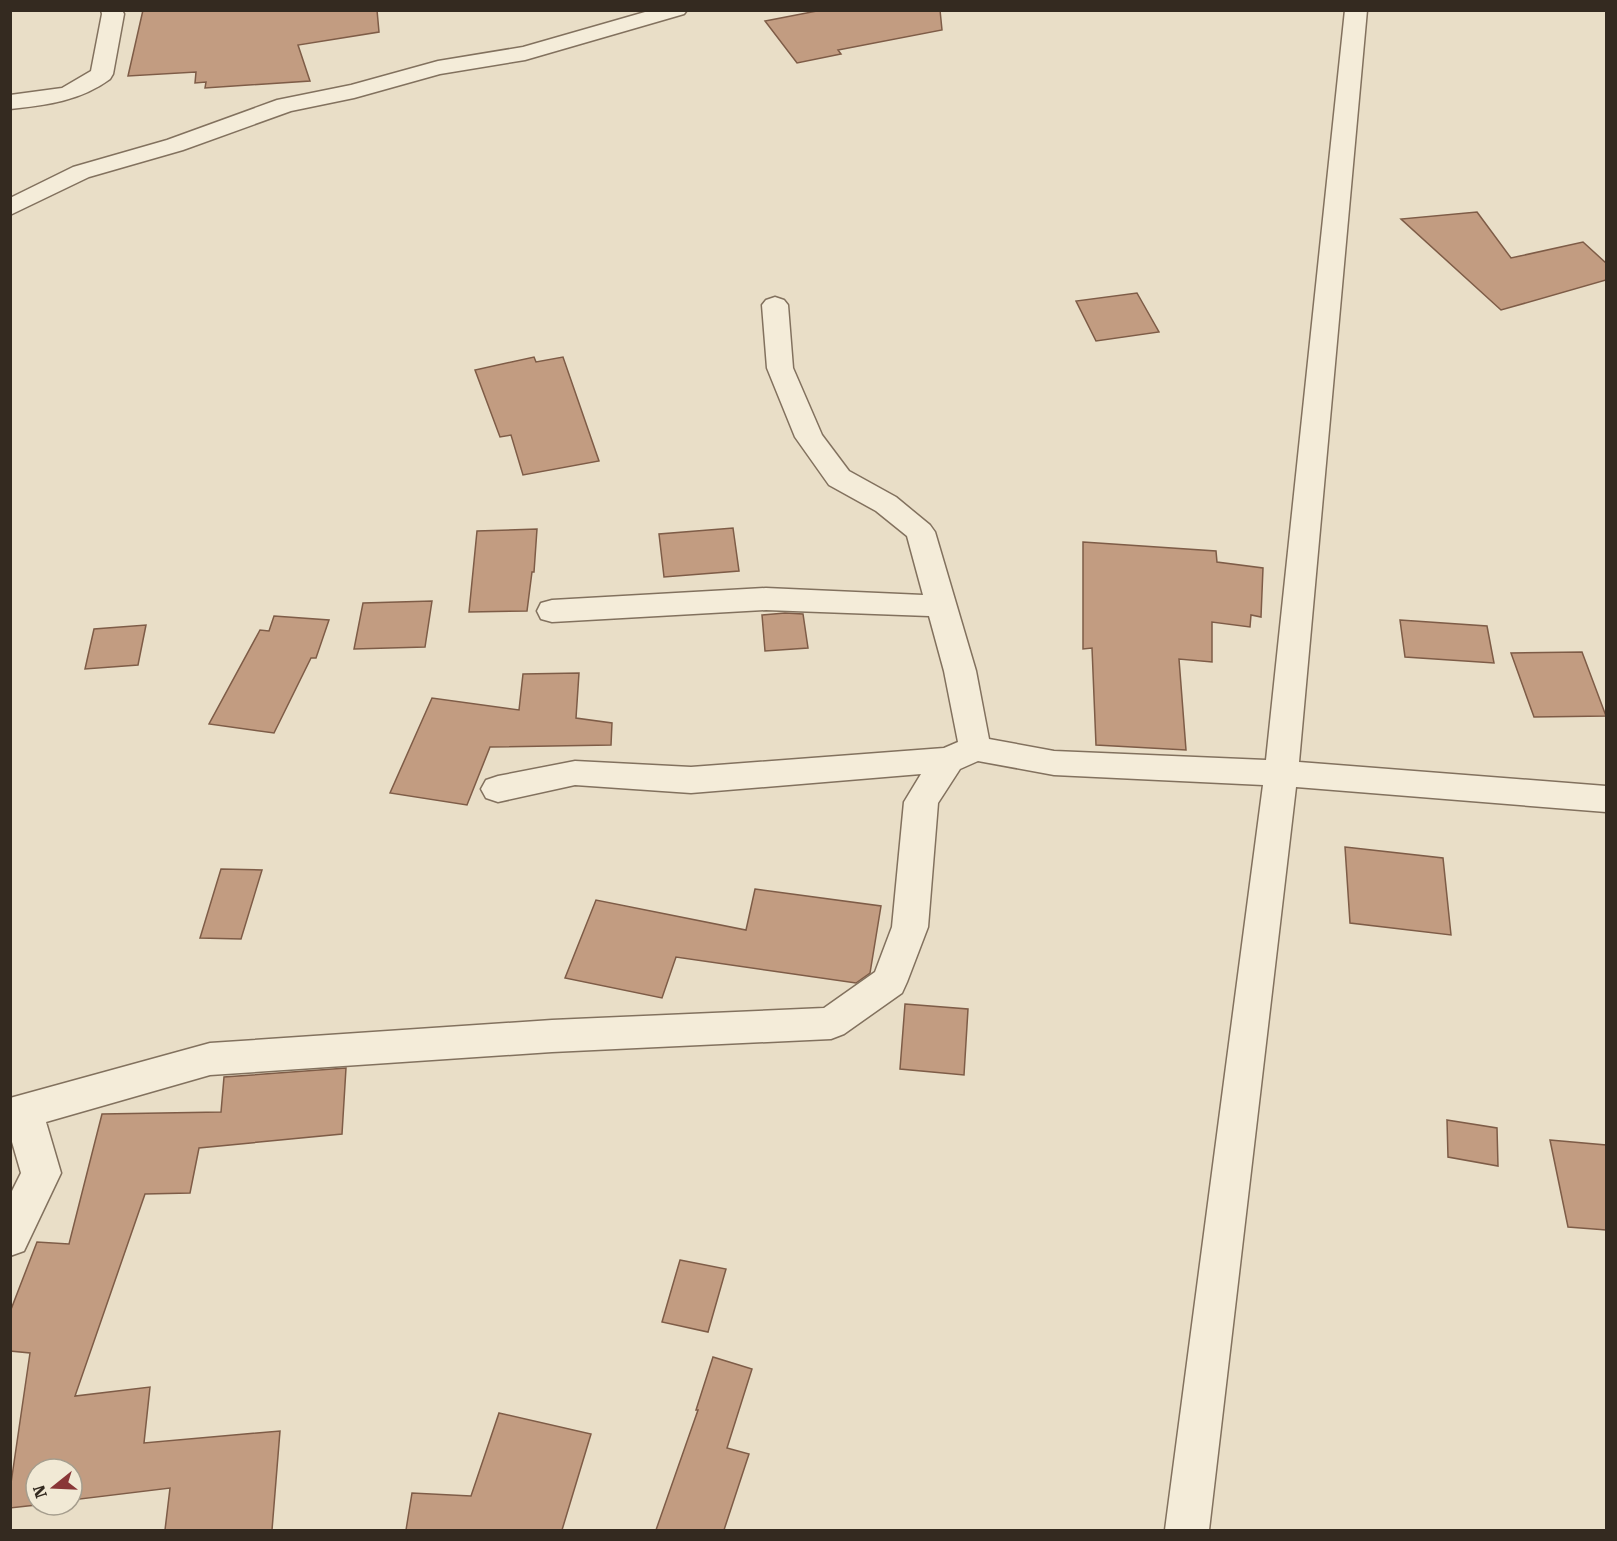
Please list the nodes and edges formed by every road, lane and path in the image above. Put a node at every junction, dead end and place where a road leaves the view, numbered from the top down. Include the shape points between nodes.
1 (111, 10) edge
2 (677, 10) edge
3 (1356, 10) edge
4 (10, 102) edge
5 (10, 208) edge
6 (775, 305) dead end
7 (941, 606) junction
8 (552, 611) dead end
9 (962, 754) junction
10 (1281, 773) junction
11 (498, 789) dead end
12 (1606, 800) edge
13 (14, 1114) edge
14 (10, 1238) edge
15 (1186, 1530) edge

1 - 4 street via 102,74 84,88 55,98
2 - 5 street via 525,53 438,68 285,105 176,145 81,172
3 - 10 street
6 - 7 street via 780,368 809,437 840,478 886,504 920,532
7 - 8 street via 766,599
7 - 9 street via 960,671
9 - 10 street via 1054,764
9 - 11 street via 691,780 575,773
9 - 13 street via 921,802 910,927 889,982 831,1023 552,1036 210,1059
10 - 12 street
10 - 15 street
13 - 14 street via 31,1131 41,1173

